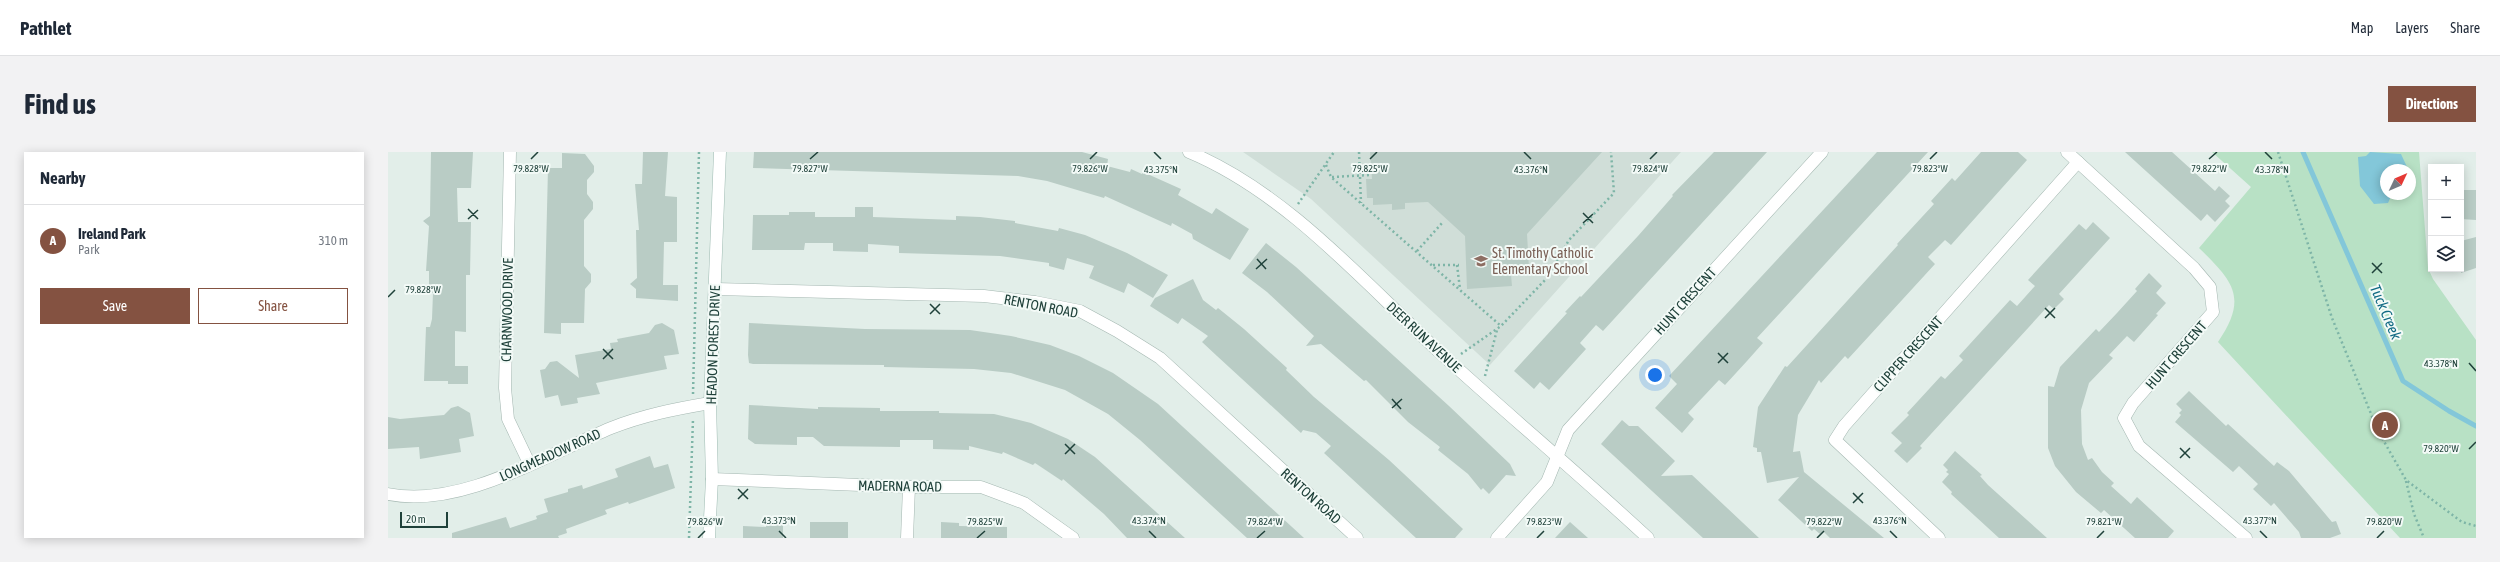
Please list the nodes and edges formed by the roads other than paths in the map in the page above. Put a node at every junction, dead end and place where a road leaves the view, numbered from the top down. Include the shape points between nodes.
1 (510, 152) edge
2 (720, 152) edge
3 (1189, 152) edge
4 (1822, 152) edge
5 (2067, 152) edge
6 (2078, 162) junction
7 (716, 289) junction
8 (710, 403) junction
9 (1559, 456) junction
10 (529, 463) junction
11 (712, 479) junction
12 (909, 487) junction
13 (388, 494) edge
14 (709, 538) edge
15 (907, 538) edge
16 (1073, 538) edge
17 (1357, 538) edge
18 (1497, 538) edge
19 (1648, 538) edge
20 (1940, 538) edge
21 (2246, 538) edge

1 - 10 street, CHARNWOOD DRIVE via 505,388 508,419
2 - 7 street, HEADON FOREST DRIVE
3 - 9 street, DEER RUN AVENUE via 1221,167 1291,215 1482,390
4 - 9 street, HUNT CRESCENT via 1568,430
5 - 6 street, HUNT CRESCENT
6 - 20 street, CLIPPER CRESCENT via 1844,426 1835,440
6 - 21 street, HUNT CRESCENT via 2194,268 2210,288 2213,312 2133,403 2124,418 2139,446
7 - 8 street, HEADON FOREST DRIVE
7 - 17 street, RENTON ROAD via 984,296 1080,311 1118,331 1160,358
8 - 10 street, LONGMEADOW ROAD via 657,412
8 - 11 street, HEADON FOREST DRIVE
9 - 18 street, HUNT CRESCENT via 1548,482
9 - 19 street, DEER RUN AVENUE
10 - 13 street, LONGMEADOW ROAD via 493,481 445,495
11 - 12 street, MADERNA ROAD
11 - 14 street, HEADON FOREST DRIVE
12 - 15 street
12 - 16 street, MADERNA ROAD via 981,487 1024,503

